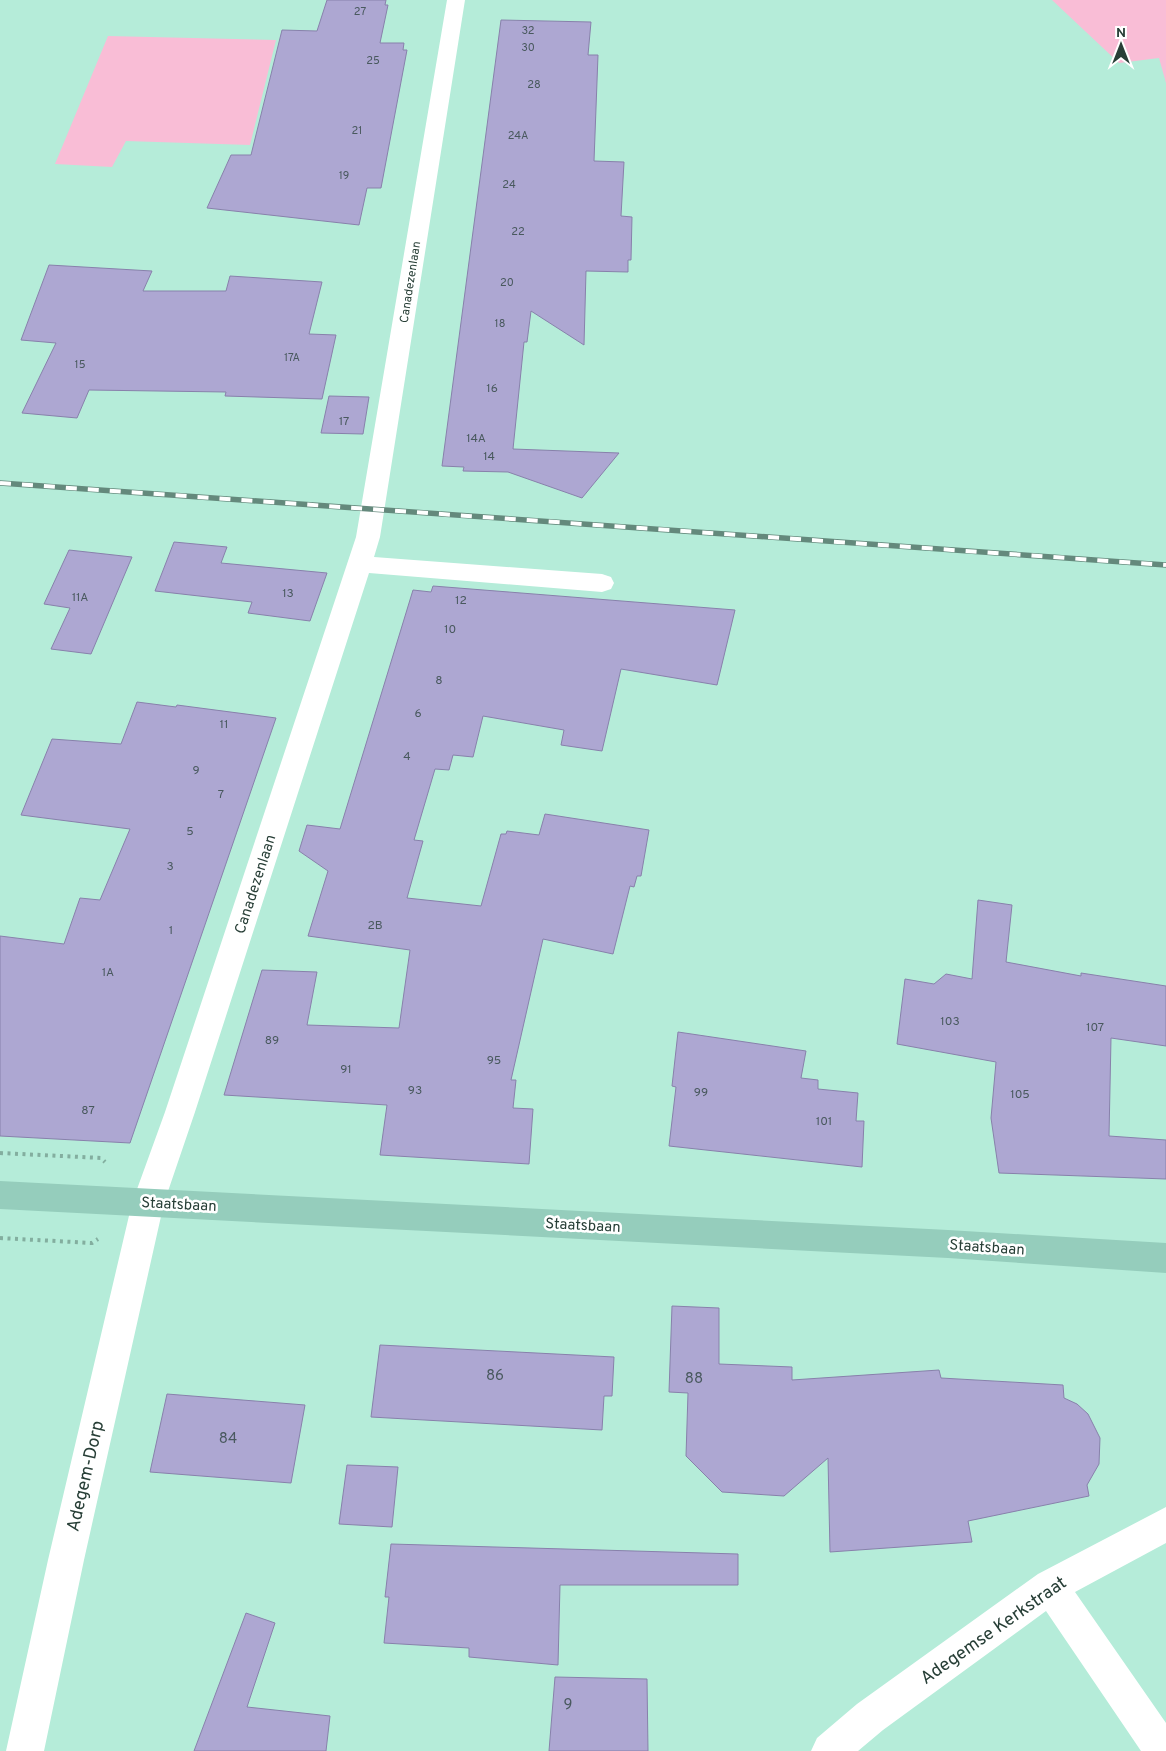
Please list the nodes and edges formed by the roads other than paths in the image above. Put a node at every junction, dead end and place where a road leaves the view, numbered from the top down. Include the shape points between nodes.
1 (456, 0) edge
2 (360, 564) junction
3 (602, 583) dead end
4 (0, 1195) edge
5 (148, 1202) junction
6 (1166, 1258) edge
7 (1166, 1524) edge
8 (1050, 1586) junction
9 (25, 1751) edge
10 (830, 1751) edge
11 (1163, 1751) edge

1 - 2 street, Canadezenlaan via 376,491
2 - 3 street
2 - 5 street, Canadezenlaan
4 - 5 main road, Staatsbaan
5 - 6 main road, Staatsbaan
5 - 9 street, Adegem-Dorp
7 - 8 street, Adegemse Kerkstraat
8 - 10 street, Adegemse Kerkstraat via 870,1717
8 - 11 street

